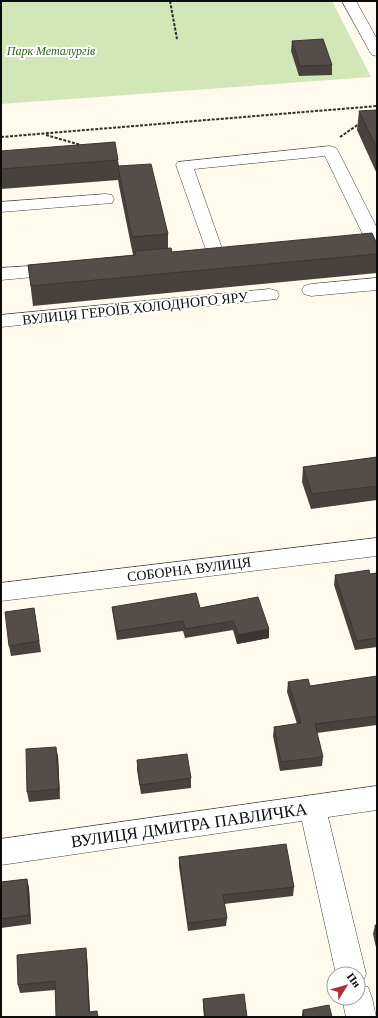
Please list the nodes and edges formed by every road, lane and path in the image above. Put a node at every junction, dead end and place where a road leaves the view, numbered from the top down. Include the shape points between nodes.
1 (170, 1) edge
2 (349, 1) edge
3 (177, 39) dead end
4 (377, 52) edge
5 (377, 106) edge
6 (359, 124) edge
7 (43, 134) junction
8 (1, 137) edge
9 (83, 146) edge
10 (330, 152) junction
11 (106, 199) dead end
12 (1, 207) edge
13 (370, 243) edge
14 (216, 257) edge
15 (73, 269) edge
16 (1, 274) edge
17 (377, 284) edge
18 (311, 290) dead end
19 (270, 295) dead end
20 (1, 321) edge
21 (377, 547) edge
22 (1, 592) edge
23 (377, 798) edge
24 (312, 808) junction
25 (1, 852) edge
26 (349, 966) edge
27 (359, 1006) edge
28 (361, 1017) edge

1 - 3 path
2 - 4 street
5 - 7 path
6 - 10 path via 329,145
7 - 8 path
7 - 9 path
10 - 13 street
10 - 14 street via 184,165
11 - 12 street
15 - 16 street
17 - 18 street
19 - 20 street, ВУЛИЦЯ ГЕРОЇВ ХОЛОДНОГО ЯРУ
21 - 22 street, СОБОРНА ВУЛИЦЯ
23 - 24 street, ВУЛИЦЯ ДМИТРА ПАВЛИЧКА
24 - 25 street, ВУЛИЦЯ ДМИТРА ПАВЛИЧКА
24 - 26 street
27 - 28 street

